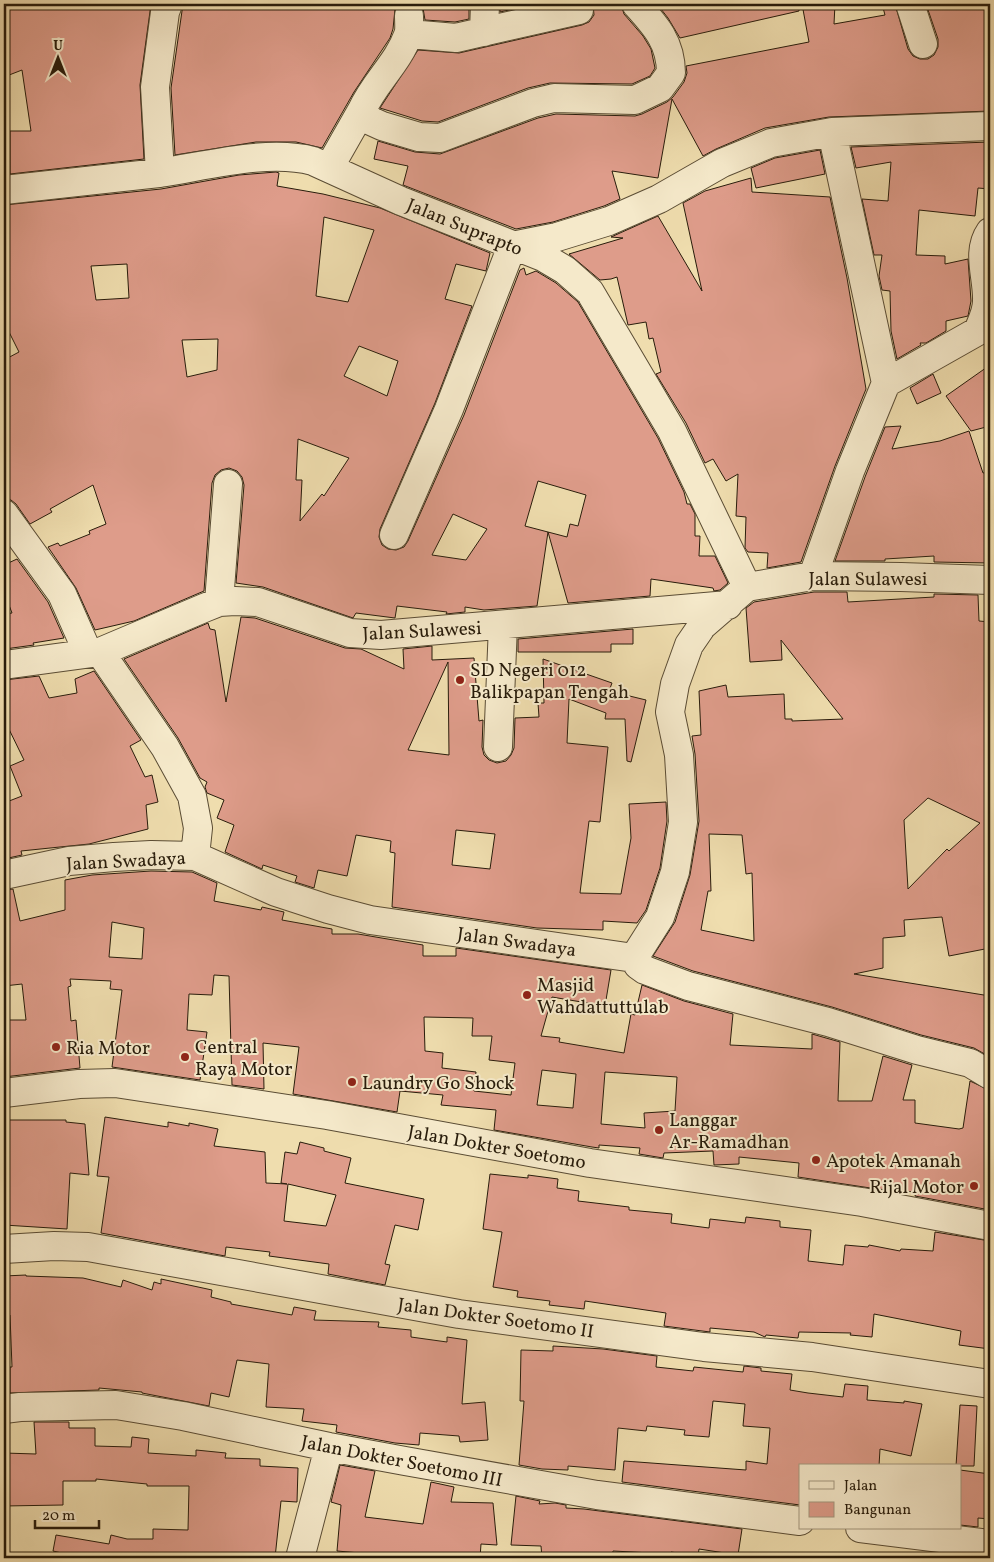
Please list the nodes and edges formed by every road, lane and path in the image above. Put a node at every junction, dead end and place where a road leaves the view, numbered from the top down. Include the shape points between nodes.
1 (168, 4) edge
2 (485, 4) edge
3 (636, 4) edge
4 (910, 4) edge
5 (578, 10) dead end
6 (484, 32) junction
7 (923, 44) dead end
8 (362, 110) junction
9 (990, 126) edge
10 (832, 132) junction
11 (329, 168) junction
12 (160, 172) junction
13 (4, 190) edge
14 (990, 232) edge
15 (512, 246) junction
16 (886, 383) junction
17 (228, 484) dead end
18 (4, 514) edge
19 (394, 536) dead end
20 (812, 576) junction
21 (990, 580) edge
22 (737, 596) junction
23 (219, 602) junction
24 (503, 625) junction
25 (94, 653) junction
26 (4, 665) edge
27 (498, 747) dead end
28 (195, 856) junction
29 (4, 875) edge
30 (634, 958) junction
31 (990, 1075) edge
32 (4, 1093) edge
33 (990, 1226) edge
34 (4, 1249) edge
35 (990, 1384) edge
36 (4, 1409) edge
37 (330, 1447) junction
38 (799, 1521) edge
39 (876, 1530) edge
40 (989, 1544) dead end
41 (300, 1558) edge

1 - 12 street via 154,87
2 - 6 street
3 - 8 street via 662,35 671,73 660,88 635,100 554,98 440,138 419,137 382,126 371,121
4 - 7 street
5 - 6 street
6 - 8 street via 456,38 409,25 391,67
8 - 11 street
9 - 10 street
10 - 15 street via 771,143 722,163 659,199 609,221 557,237
10 - 16 street
11 - 12 street, Jalan Suprapto via 299,157 283,156
11 - 15 street, Jalan Suprapto
12 - 13 street, Jalan Suprapto
14 - 16 street via 983,250 988,304 978,331
15 - 19 street via 449,409
15 - 22 street, Jalan Suprapto via 544,257 590,292 672,431
16 - 20 street
17 - 23 street
18 - 25 street via 62,594
20 - 21 street, Jalan Sulawesi
20 - 22 street, Jalan Sulawesi
22 - 24 street, Jalan Sulawesi
22 - 30 street via 702,626 689,645 676,684 670,712 679,755 683,822 675,872 660,917
23 - 24 street, Jalan Sulawesi via 258,602 364,635
23 - 25 street, Jalan Sulawesi
24 - 27 street
25 - 26 street
25 - 28 street via 165,747 192,796 198,828
28 - 29 street, Jalan Swadaya via 96,859
28 - 30 street, Jalan Swadaya via 276,892 370,920
30 - 31 street via 645,970 688,986 970,1063
32 - 33 street, Jalan Dokter Soetomo via 115,1083 327,1115 590,1162 862,1202
34 - 35 street, Jalan Dokter Soetomo II via 88,1248 459,1314 704,1347 812,1357
36 - 37 street, Jalan Dokter Soetomo III via 116,1405
37 - 38 street, Jalan Dokter Soetomo III via 598,1495
37 - 41 street
39 - 40 street

